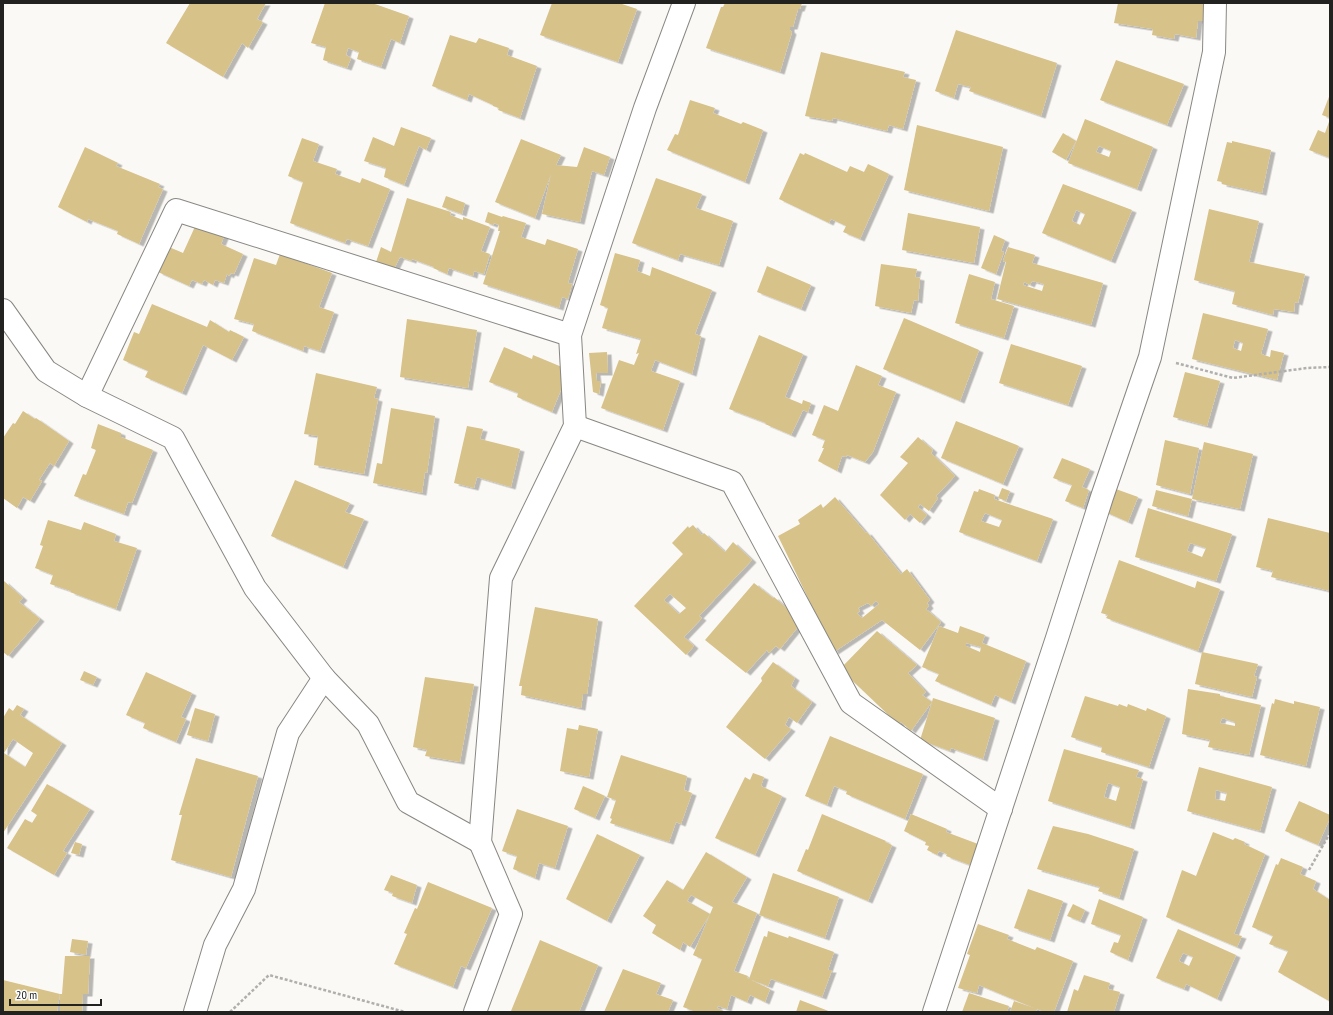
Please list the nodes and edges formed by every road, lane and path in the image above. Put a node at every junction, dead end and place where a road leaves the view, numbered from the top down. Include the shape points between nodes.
1 (684, 3) edge
2 (1215, 3) edge
3 (3, 310) edge
4 (570, 335) junction
5 (1150, 357) junction
6 (1330, 367) edge
7 (88, 396) junction
8 (575, 426) junction
9 (324, 678) junction
10 (1001, 809) junction
11 (1330, 832) edge
12 (480, 842) junction
13 (1309, 870) dead end
14 (195, 1012) edge
15 (230, 1012) edge
16 (405, 1012) edge
17 (475, 1012) edge
18 (934, 1012) edge

1 - 4 street via 645,108
2 - 5 street via 1214,52
3 - 7 street via 46,371
4 - 7 street via 176,210
4 - 8 street
5 - 6 path via 1233,378
5 - 10 street
7 - 9 street via 173,438 255,588
8 - 10 street via 732,482 851,703
8 - 12 street via 501,578
9 - 12 street via 368,724 408,802
9 - 14 street via 288,733 244,889 215,945
10 - 18 street
11 - 13 path
12 - 17 street via 511,914
15 - 16 path via 269,975

